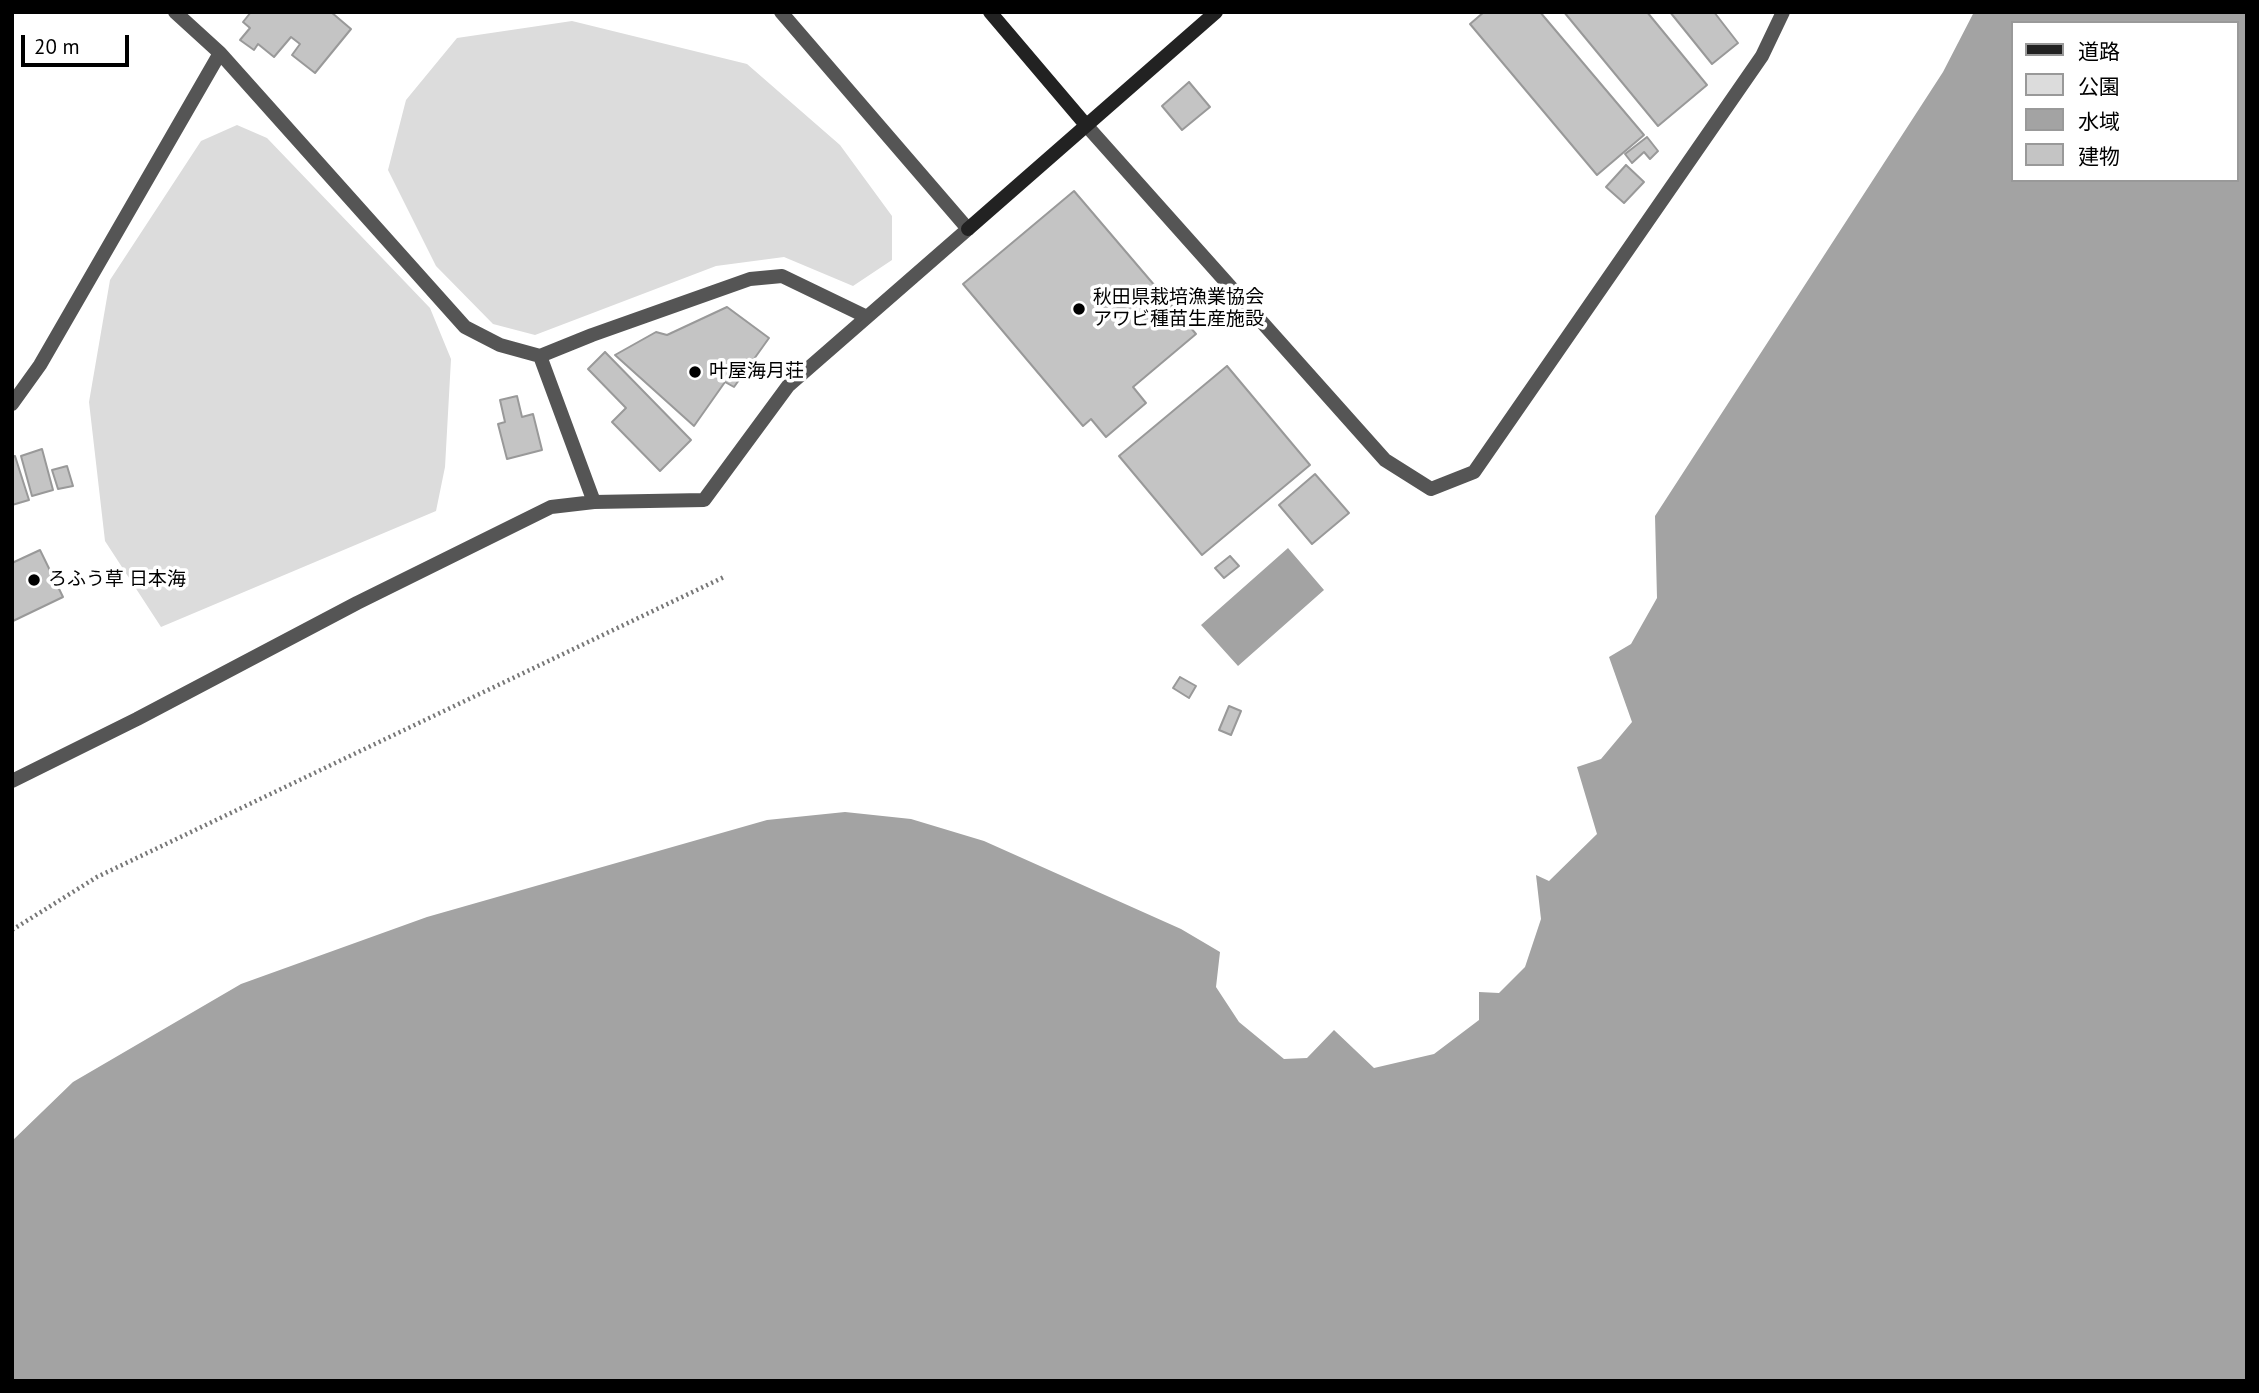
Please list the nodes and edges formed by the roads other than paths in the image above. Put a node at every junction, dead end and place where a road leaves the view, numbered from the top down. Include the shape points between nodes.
1 (175, 12) edge
2 (781, 12) edge
3 (990, 12) edge
4 (1216, 12) edge
5 (1783, 12) edge
6 (220, 53) junction
7 (1086, 125) junction
8 (968, 229) junction
9 (867, 317) junction
10 (540, 356) junction
11 (12, 404) edge
12 (594, 502) junction
13 (12, 781) edge

1 - 6 street
2 - 8 street
3 - 7 street
4 - 7 street
5 - 7 street via 1762,56 1474,471 1431,489 1385,460
6 - 10 street via 465,327 500,345
6 - 11 street via 40,365
7 - 8 street
8 - 9 street
9 - 10 street via 782,276 750,279
9 - 12 street via 788,386 704,500
10 - 12 street
12 - 13 street via 551,507

